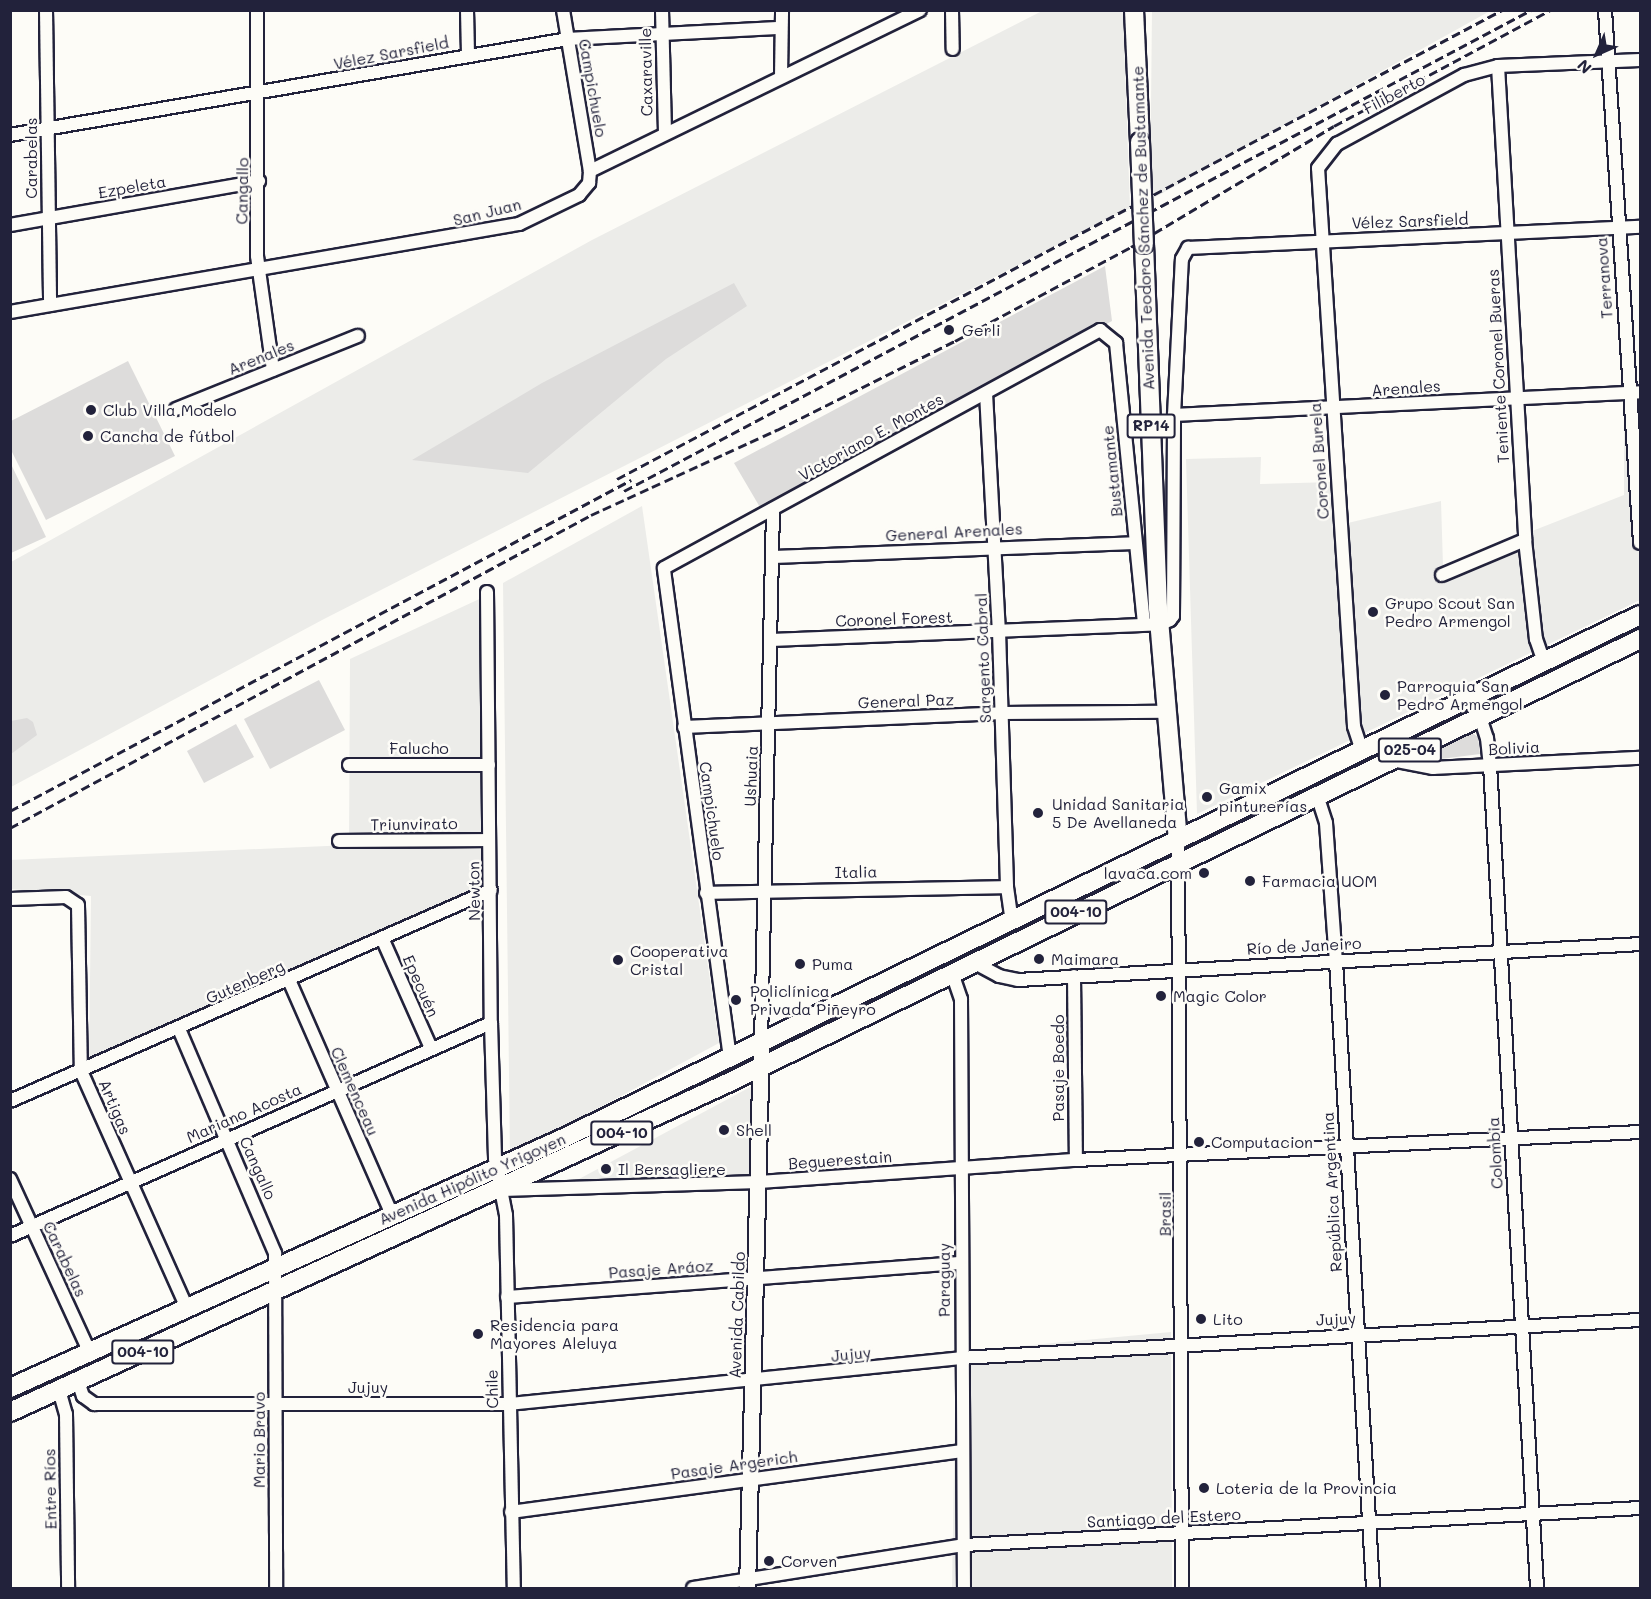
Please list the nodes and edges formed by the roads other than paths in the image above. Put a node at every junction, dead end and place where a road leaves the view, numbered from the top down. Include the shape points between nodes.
1 (46, 10) edge
2 (257, 10) edge
3 (467, 10) edge
4 (563, 10) edge
5 (662, 10) edge
6 (782, 10) edge
7 (920, 10) edge
8 (952, 10) edge
9 (1134, 10) edge
10 (1605, 10) edge
11 (781, 28) junction
12 (661, 32) junction
13 (568, 39) junction
14 (953, 49) dead end
15 (468, 55) junction
16 (1641, 60) edge
17 (1608, 62) junction
18 (1498, 66) junction
19 (781, 77) junction
20 (258, 94) junction
21 (48, 128) junction
22 (665, 132) junction
23 (10, 135) edge
24 (1318, 168) joint
25 (590, 171) junction
26 (259, 181) junction
27 (48, 219) junction
28 (10, 225) edge
29 (1641, 227) edge
30 (1617, 228) junction
31 (1507, 233) junction
32 (1322, 241) junction
33 (260, 270) junction
34 (50, 305) junction
35 (10, 312) edge
36 (1093, 331) joint
37 (358, 336) dead end
38 (273, 370) junction
39 (986, 393) junction
40 (1634, 393) edge
41 (1515, 397) junction
42 (1332, 409) junction
43 (177, 410) dead end
44 (1174, 415) junction
45 (773, 509) junction
46 (1525, 540) junction
47 (1135, 543) junction
48 (1641, 543) edge
49 (995, 546) junction
50 (773, 557) junction
51 (664, 568) joint
52 (1442, 575) dead end
53 (487, 592) dead end
54 (1641, 615) edge
55 (1153, 624) junction
56 (999, 631) junction
57 (771, 640) junction
58 (1639, 644) edge
59 (1544, 662) junction
60 (1165, 711) junction
61 (1002, 713) junction
62 (1480, 717) junction
63 (769, 722) junction
64 (684, 727) junction
65 (1362, 751) junction
66 (1641, 758) edge
67 (1391, 760) junction
68 (349, 765) dead end
69 (489, 765) junction
70 (1490, 765) junction
71 (1317, 795) junction
72 (489, 840) junction
73 (1178, 840) junction
74 (339, 841) dead end
75 (1180, 861) junction
76 (1007, 887) junction
77 (491, 890) junction
78 (765, 890) junction
79 (706, 893) junction
80 (10, 899) edge
81 (1012, 921) junction
82 (382, 938) junction
83 (1641, 944) edge
84 (1500, 952) junction
85 (1336, 961) junction
86 (973, 962) junction
87 (1180, 969) junction
88 (952, 973) junction
89 (1074, 976) junction
90 (289, 980) junction
91 (491, 1023) junction
92 (179, 1029) junction
93 (761, 1043) junction
94 (431, 1048) junction
95 (730, 1058) junction
96 (760, 1066) junction
97 (81, 1071) junction
98 (336, 1090) junction
99 (10, 1101) edge
100 (1641, 1132) edge
101 (227, 1139) junction
102 (1511, 1140) junction
103 (1346, 1148) junction
104 (1181, 1158) junction
105 (1076, 1160) junction
106 (497, 1168) junction
107 (960, 1169) junction
108 (10, 1179) edge
109 (759, 1182) junction
110 (130, 1183) junction
111 (502, 1190) junction
112 (392, 1215) junction
113 (32, 1227) junction
114 (10, 1236) edge
115 (960, 1263) junction
116 (275, 1268) junction
117 (757, 1278) junction
118 (275, 1291) junction
119 (507, 1297) junction
120 (188, 1308) junction
121 (1641, 1320) edge
122 (1522, 1328) junction
123 (1357, 1335) junction
124 (1182, 1345) junction
125 (89, 1352) junction
126 (960, 1358) junction
127 (753, 1381) junction
128 (78, 1382) junction
129 (10, 1388) edge
130 (59, 1390) junction
131 (275, 1403) junction
132 (509, 1404) junction
133 (10, 1412) edge
134 (960, 1451) junction
135 (752, 1479) junction
136 (1641, 1508) edge
137 (511, 1512) junction
138 (1533, 1514) junction
139 (1368, 1523) junction
140 (1181, 1533) junction
141 (964, 1545) junction
142 (747, 1585) edge
143 (68, 1588) edge
144 (276, 1588) edge
145 (514, 1588) edge
146 (693, 1588) edge
147 (964, 1588) edge
148 (1182, 1588) edge
149 (1373, 1588) edge
150 (1538, 1588) edge

1 - 21 street, Carabelas
2 - 20 street, Cangallo
3 - 15 street
4 - 13 street, Campichuelo
5 - 12 street, Caxaraville
6 - 11 street
7 - 19 street
8 - 14 street
9 - 55 main road, Avenida Teodoro Sánchez de Bustamante / RP14, bridge
10 - 17 street, Terranova
11 - 12 street, Vélez Sarsfield
11 - 19 street
12 - 13 street, Vélez Sarsfield
12 - 22 street, Caxaraville
13 - 15 street, Vélez Sarsfield
13 - 25 street, Campichuelo
15 - 20 street, Vélez Sarsfield
16 - 17 street, Filiberto
17 - 18 street, Filiberto
17 - 30 street, Terranova
18 - 24 street, Filiberto via 1464,75 1337,144
18 - 31 street, Teniente Coronel Bueras
19 - 22 street
20 - 21 street, Vélez Sarsfield
20 - 26 street, Cangallo
21 - 23 street, Vélez Sarsfield
21 - 27 street, Carabelas
22 - 25 street
24 - 32 street, Coronel Burela
25 - 33 street, San Juan via 589,183 579,195 508,227
26 - 27 street, Ezpeleta
26 - 33 street, Cangallo
27 - 28 street, Ezpeleta
27 - 34 street, Carabelas
29 - 30 street, Vélez Sarsfield
30 - 31 street, Vélez Sarsfield
30 - 40 street, Terranova
31 - 32 street, Vélez Sarsfield
31 - 41 street, Teniente Coronel Bueras
32 - 42 street, Coronel Burela
32 - 44 street, Vélez Sarsfield via 1195,246 1184,254
33 - 34 street, San Juan
33 - 38 street, Cangallo
34 - 35 street, San Juan
36 - 39 street, Victoriano E. Montes
36 - 47 street, Bustamante via 1107,332 1116,343
37 - 38 street, Arenales
38 - 43 street, Arenales
39 - 45 street, Victoriano E. Montes
39 - 49 street, Sargento Cabral
40 - 41 street, Arenales
40 - 48 street, Terranova
41 - 42 street, Arenales
41 - 46 street, Teniente Coronel Bueras
42 - 44 street, Arenales
42 - 65 street, Coronel Burela via 1354,726
44 - 55 street via 1173,616
45 - 50 street, Ushuaia
45 - 51 street, Victoriano E. Montes
46 - 52 street
46 - 59 street, Teniente Coronel Bueras via 1536,639
47 - 49 street, General Arenales
47 - 55 street, Bustamante
49 - 50 street, General Arenales
49 - 56 street, Sargento Cabral
50 - 57 street, Ushuaia
51 - 64 street, Campichuelo
53 - 69 street, Newton
54 - 59 main road, Avenida Hipólito Yrigoyen / 025-04
55 - 56 street, Coronel Forest
55 - 60 main road, Avenida Teodoro Sánchez de Bustamante / RP14
56 - 57 street, Coronel Forest
56 - 61 street, Sargento Cabral
57 - 63 street, Ushuaia
58 - 62 main road, Avenida Hipólito Yrigoyen / 025-04
59 - 65 main road, Avenida Hipólito Yrigoyen / 025-04
60 - 61 street, General Paz
60 - 73 main road, Avenida Teodoro Sánchez de Bustamante / RP14
61 - 63 street, General Paz
61 - 76 street, Sargento Cabral
62 - 67 main road, Avenida Hipólito Yrigoyen / 025-04
62 - 70 street, Colombia
63 - 64 street, General Paz
63 - 78 street, Ushuaia
64 - 79 street, Campichuelo
65 - 73 main road, Avenida Hipólito Yrigoyen / 025-04
66 - 70 street, Bolivia
67 - 70 street, Bolivia via 1433,768
67 - 71 main road, Avenida Hipólito Yrigoyen / 025-04
68 - 69 street, Falucho
69 - 72 street, Newton
70 - 84 street, Colombia
71 - 75 main road, Avenida Hipólito Yrigoyen / 025-04
71 - 85 street, República Argentina via 1326,823
72 - 74 street, Triunvirato
72 - 77 street, Newton
73 - 75 street, Brasil
73 - 81 main road, Avenida Hipólito Yrigoyen / 004-10
75 - 86 main road, Avenida Hipólito Yrigoyen / 004-10
75 - 87 street, Brasil
76 - 78 street, Italia
76 - 81 street, Sargento Cabral
77 - 82 street, Gutenberg
77 - 91 street, Newton
78 - 79 street, Italia
78 - 93 street, Ushuaia
79 - 95 street, Campichuelo
80 - 97 street, Artigas via 66,897 78,905
81 - 93 main road, Avenida Hipólito Yrigoyen / 004-10
82 - 90 street, Gutenberg
82 - 94 street, Epecuén
83 - 84 street, Río de Janeiro
84 - 85 street, Río de Janeiro
84 - 102 street, Colombia
85 - 87 street, Río de Janeiro
85 - 103 street, República Argentina
86 - 88 main road, Avenida Hipólito Yrigoyen / 004-10
86 - 89 street, Río de Janeiro via 999,976 1018,980
87 - 89 street, Río de Janeiro
87 - 104 street, Brasil
88 - 96 main road, Avenida Hipólito Yrigoyen / 004-10
88 - 107 street, Paraguay via 961,999
89 - 105 street, Pasaje Boedo
90 - 92 street, Gutenberg
90 - 98 street, Clemenceau
91 - 94 street, Mariano Acosta
91 - 106 street, Newton
92 - 97 street, Gutenberg
92 - 101 street, Cangallo
93 - 95 main road, Avenida Hipólito Yrigoyen / 004-10
93 - 96 street, Avenida Cabildo
94 - 98 street, Mariano Acosta
95 - 106 main road, Avenida Hipólito Yrigoyen / 004-10
96 - 109 street, Avenida Cabildo
96 - 111 main road, Avenida Hipólito Yrigoyen / 004-10
97 - 99 street, Gutenberg
97 - 110 street, Artigas
98 - 101 street, Mariano Acosta
98 - 112 street, Clemenceau
100 - 102 street, Beguerestain
101 - 110 street, Mariano Acosta
101 - 116 street, Cangallo via 271,1238
102 - 103 street, Beguerestain
102 - 122 street, Colombia
103 - 104 street, Beguerestain
103 - 123 street, República Argentina
104 - 105 street, Beguerestain
104 - 124 street, Brasil
105 - 107 street, Beguerestain
106 - 111 street, Newton
106 - 112 main road, Avenida Hipólito Yrigoyen / 004-10
107 - 109 street, Beguerestain
107 - 115 street, Paraguay
108 - 113 street, Carabelas
109 - 111 street, Beguerestain
109 - 117 street, Avenida Cabildo
110 - 113 street, Mariano Acosta
110 - 120 street, Artigas
111 - 118 main road, Avenida Hipólito Yrigoyen / 004-10
111 - 119 street, Chile
112 - 116 main road, Avenida Hipólito Yrigoyen / 004-10
113 - 114 street, Mariano Acosta
113 - 125 street, Carabelas
115 - 117 street, Pasaje Aráoz
115 - 126 street, Paraguay
116 - 118 street, Cangallo
116 - 120 main road, Avenida Hipólito Yrigoyen / 004-10
117 - 119 street, Pasaje Aráoz
117 - 127 street, Avenida Cabildo
118 - 128 main road, Avenida Hipólito Yrigoyen / 004-10
118 - 131 street, Mario Bravo
119 - 132 street, Chile
120 - 125 main road, Avenida Hipólito Yrigoyen / 004-10
121 - 122 street, Jujuy
122 - 123 street, Jujuy
122 - 138 street, Colombia
123 - 124 street, Jujuy
123 - 139 street, República Argentina
124 - 126 street, Jujuy
124 - 140 street, Brasil
125 - 129 main road, Avenida Hipólito Yrigoyen / 004-10
126 - 127 street, Jujuy
126 - 134 street, Paraguay
127 - 132 street, Jujuy
127 - 135 street, Avenida Cabildo
128 - 130 main road, Avenida Hipólito Yrigoyen / 004-10
128 - 131 street, Jujuy via 83,1396 94,1404
130 - 133 main road, Avenida Hipólito Yrigoyen / 004-10
130 - 143 street, Entre Ríos via 66,1414
131 - 132 street, Jujuy
131 - 144 street, Mario Bravo
132 - 137 street, Chile
134 - 135 street, Pasaje Argerich
134 - 141 street, Paraguay
135 - 137 street, Pasaje Argerich
135 - 142 street, Avenida Cabildo
136 - 138 street, Santiago del Estero
137 - 145 street, Chile
138 - 139 street, Santiago del Estero
138 - 150 street, Colombia
139 - 140 street, Santiago del Estero
139 - 149 street, República Argentina
140 - 141 street, Santiago del Estero
140 - 148 street, Brasil
141 - 142 street, Santiago del Estero
141 - 147 street, Paraguay
142 - 146 street, Santiago del Estero

